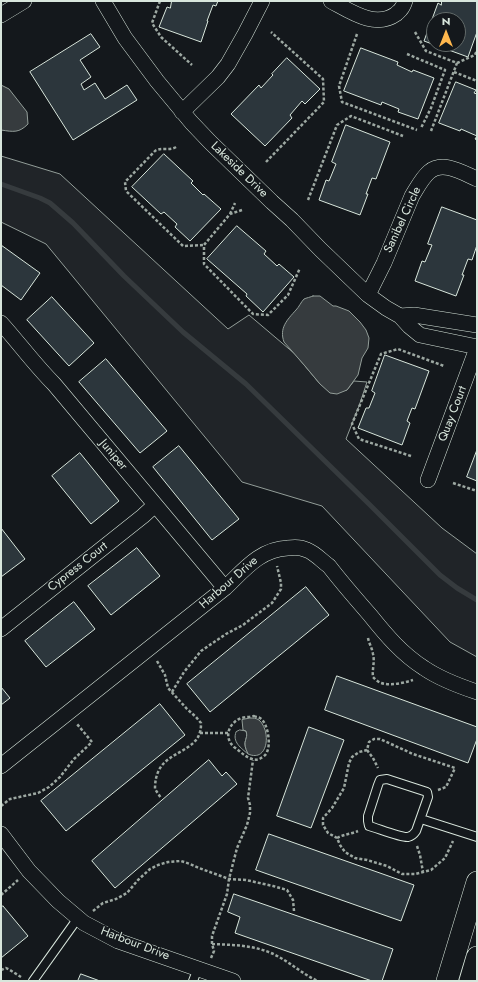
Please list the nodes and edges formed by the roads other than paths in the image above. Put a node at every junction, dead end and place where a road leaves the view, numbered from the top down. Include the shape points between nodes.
1 (24, 1) edge
2 (103, 1) edge
3 (262, 1) edge
4 (331, 1) edge
5 (405, 1) edge
6 (1, 15) edge
7 (182, 112) junction
8 (477, 179) edge
9 (368, 295) junction
10 (400, 316) junction
11 (1, 323) edge
12 (477, 325) edge
13 (477, 348) edge
14 (428, 480) dead end
15 (155, 505) junction
16 (225, 588) junction
17 (1, 629) edge
18 (477, 692) edge
19 (1, 766) edge
20 (421, 819) junction
21 (1, 835) edge
22 (477, 837) edge
23 (477, 882) edge
24 (81, 921) junction
25 (477, 957) edge
26 (196, 974) edge
27 (33, 981) edge
28 (233, 981) edge
29 (447, 981) edge
30 (470, 981) edge

1 - 6 street
2 - 7 street, Lakeside Drive via 125,38
3 - 7 street via 228,64
4 - 5 street via 363,17 376,20 390,18 400,10
7 - 9 street, Lakeside Drive
8 - 9 street, Sanibel Circle via 443,167 429,172 412,196
9 - 10 street, Lakeside Drive
10 - 12 street via 414,315
10 - 13 street, Lakeside Drive via 420,335
11 - 15 street, Juniper
13 - 14 street, Quay Court
15 - 16 street, Juniper
15 - 17 street, Cypress Court
16 - 18 street, Harbour Drive via 264,554 297,547 306,550 329,566 400,650 429,671
16 - 19 street, Harbour Drive
20 - 20 lane via 416,831 409,837 369,826 368,816 380,780 387,779 427,792 428,797
20 - 22 lane
21 - 24 street, Harbour Drive via 29,871
23 - 29 street
24 - 26 street, Harbour Drive via 118,941
24 - 27 lane
25 - 30 street
26 - 28 street, Harbour Drive

